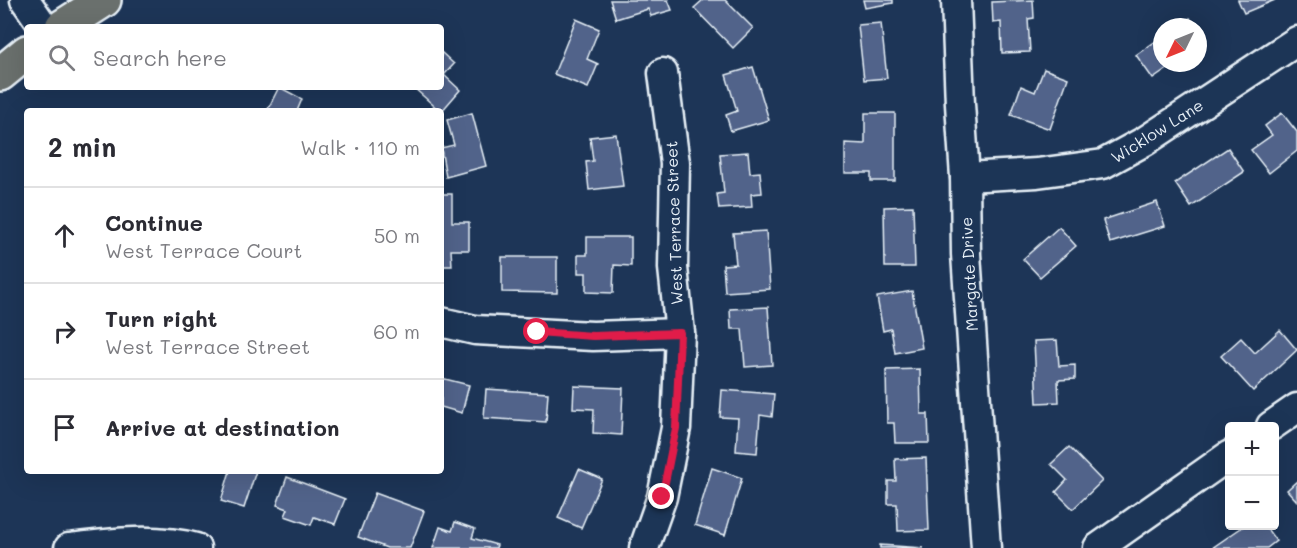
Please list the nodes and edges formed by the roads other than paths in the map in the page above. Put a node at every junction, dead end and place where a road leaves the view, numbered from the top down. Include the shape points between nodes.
1 (25, 0) edge
2 (104, 0) edge
3 (956, 0) edge
4 (42, 24) edge
5 (67, 24) edge
6 (1297, 41) edge
7 (24, 54) edge
8 (663, 73) dead end
9 (0, 74) edge
10 (965, 177) junction
11 (444, 323) edge
12 (680, 333) junction
13 (1297, 408) edge
14 (1277, 422) edge
15 (1225, 459) edge
16 (69, 548) edge
17 (195, 548) edge
18 (644, 548) edge
19 (986, 548) edge
20 (1098, 548) edge

1 - 4 street
2 - 5 main road
3 - 10 street, Margate Drive
6 - 10 street, Wicklow Lane via 1145,141 1103,164
7 - 9 main road
8 - 12 street, West Terrace Street via 675,163 673,268
10 - 19 street, Margate Drive via 966,255
11 - 12 street via 475,330 593,336
12 - 18 street, West Terrace Street via 676,428 662,497
13 - 14 street
15 - 20 street
16 - 17 street via 121,542

